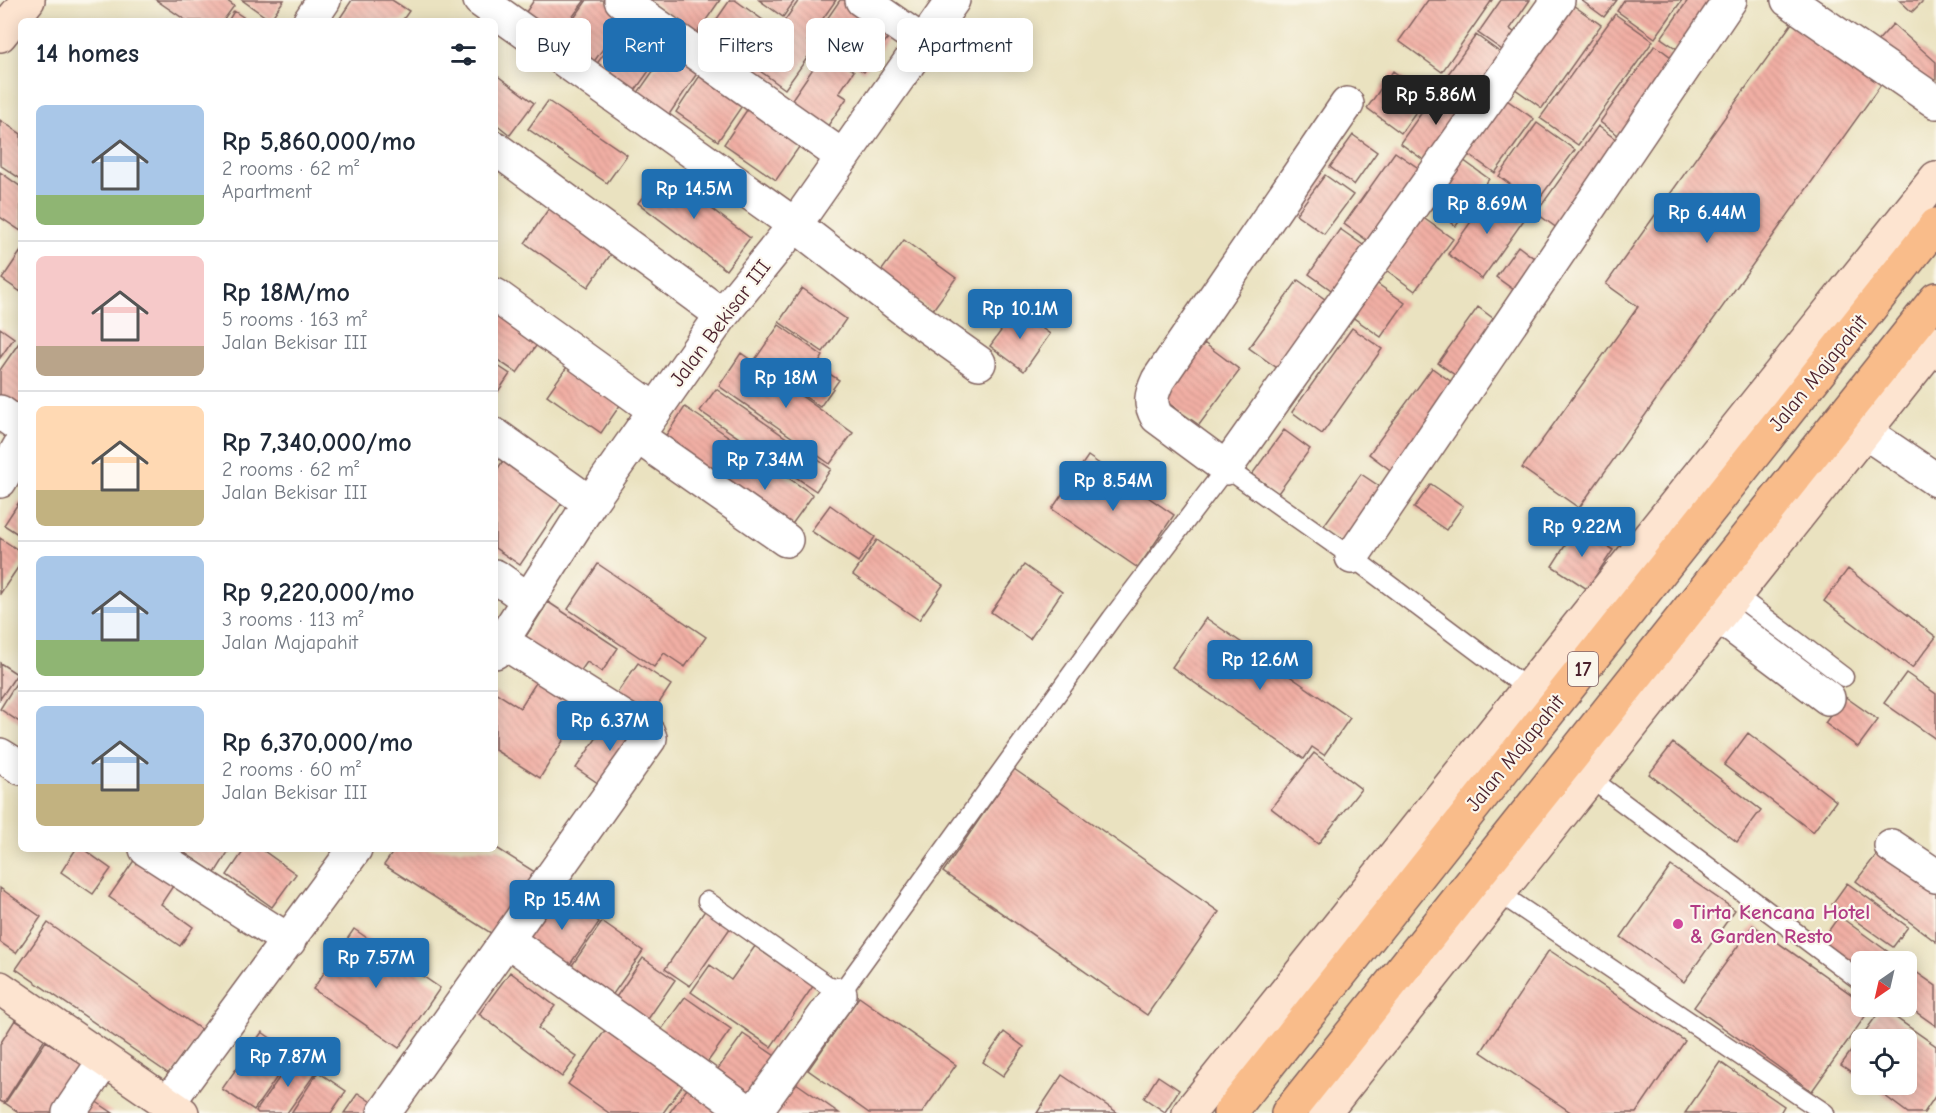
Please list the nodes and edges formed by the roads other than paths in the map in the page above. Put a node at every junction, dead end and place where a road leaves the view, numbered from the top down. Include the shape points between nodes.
1 (28, 0) edge
2 (480, 0) edge
3 (621, 0) edge
4 (862, 0) edge
5 (953, 0) edge
6 (1558, 0) edge
7 (1730, 0) edge
8 (1788, 0) edge
9 (941, 18) edge
10 (897, 24) edge
11 (0, 35) edge
12 (903, 72) edge
13 (1936, 102) edge
14 (1347, 104) dead end
15 (498, 150) edge
16 (843, 157) junction
17 (1936, 178) edge
18 (795, 225) junction
19 (1936, 225) edge
20 (498, 298) edge
21 (1936, 299) edge
22 (722, 315) junction
23 (1936, 342) edge
24 (978, 363) dead end
25 (0, 412) edge
26 (646, 423) junction
27 (18, 425) edge
28 (1865, 432) junction
29 (498, 437) edge
30 (18, 449) edge
31 (1226, 468) junction
32 (1936, 480) edge
33 (0, 481) edge
34 (590, 503) junction
35 (786, 540) dead end
36 (1352, 557) junction
37 (498, 578) edge
38 (529, 600) junction
39 (1728, 606) junction
40 (499, 647) edge
41 (1836, 687) dead end
42 (1528, 689) junction
43 (0, 755) edge
44 (18, 766) edge
45 (1590, 778) junction
46 (1539, 820) junction
47 (1892, 846) dead end
48 (151, 852) edge
49 (352, 852) edge
50 (1936, 876) edge
51 (1499, 893) junction
52 (707, 901) dead end
53 (507, 940) junction
54 (289, 941) junction
55 (1851, 974) edge
56 (0, 988) edge
57 (840, 994) junction
58 (1278, 1052) junction
59 (104, 1061) junction
60 (1314, 1080) junction
61 (175, 1108) edge
62 (69, 1113) edge
63 (384, 1113) edge
64 (752, 1113) edge
65 (1189, 1113) edge
66 (1230, 1113) edge
67 (1288, 1113) edge
68 (1324, 1113) edge
69 (1825, 1113) edge

1 - 11 street
2 - 18 street
3 - 16 street
4 - 10 street
5 - 9 street, Jalan Bekisar III
6 - 31 street
7 - 36 street
8 - 13 street
12 - 16 street, Jalan Bekisar III
14 - 31 street via 1151,394 1157,417
15 - 22 street
16 - 18 street, Jalan Bekisar III
17 - 42 street
18 - 22 street, Jalan Bekisar III
18 - 24 street
19 - 58 highway, Jalan Majapahit / 17
20 - 26 street
21 - 46 highway, 17
22 - 26 street, Jalan Bekisar III
23 - 28 street
25 - 27 street
26 - 34 street, Jalan Bekisar III
26 - 35 street
28 - 32 street
28 - 39 street
29 - 34 street
30 - 33 street
31 - 36 lane
31 - 57 lane via 1112,618
34 - 38 street, Jalan Bekisar III
36 - 42 lane
37 - 38 street
38 - 40 street, Jalan Bekisar III
39 - 41 street
39 - 45 street
40 - 53 street via 650,738
42 - 65 street
43 - 44 street
45 - 46 street
45 - 55 lane
46 - 51 street
46 - 60 highway, 17
47 - 50 street
48 - 54 street
49 - 54 street
51 - 68 street
51 - 69 lane
52 - 57 lane
53 - 63 street
53 - 64 street
54 - 61 street
56 - 59 street
57 - 64 street
58 - 60 highway
58 - 66 highway, Jalan Majapahit / 17
59 - 61 street
59 - 62 street
60 - 67 highway, 17

